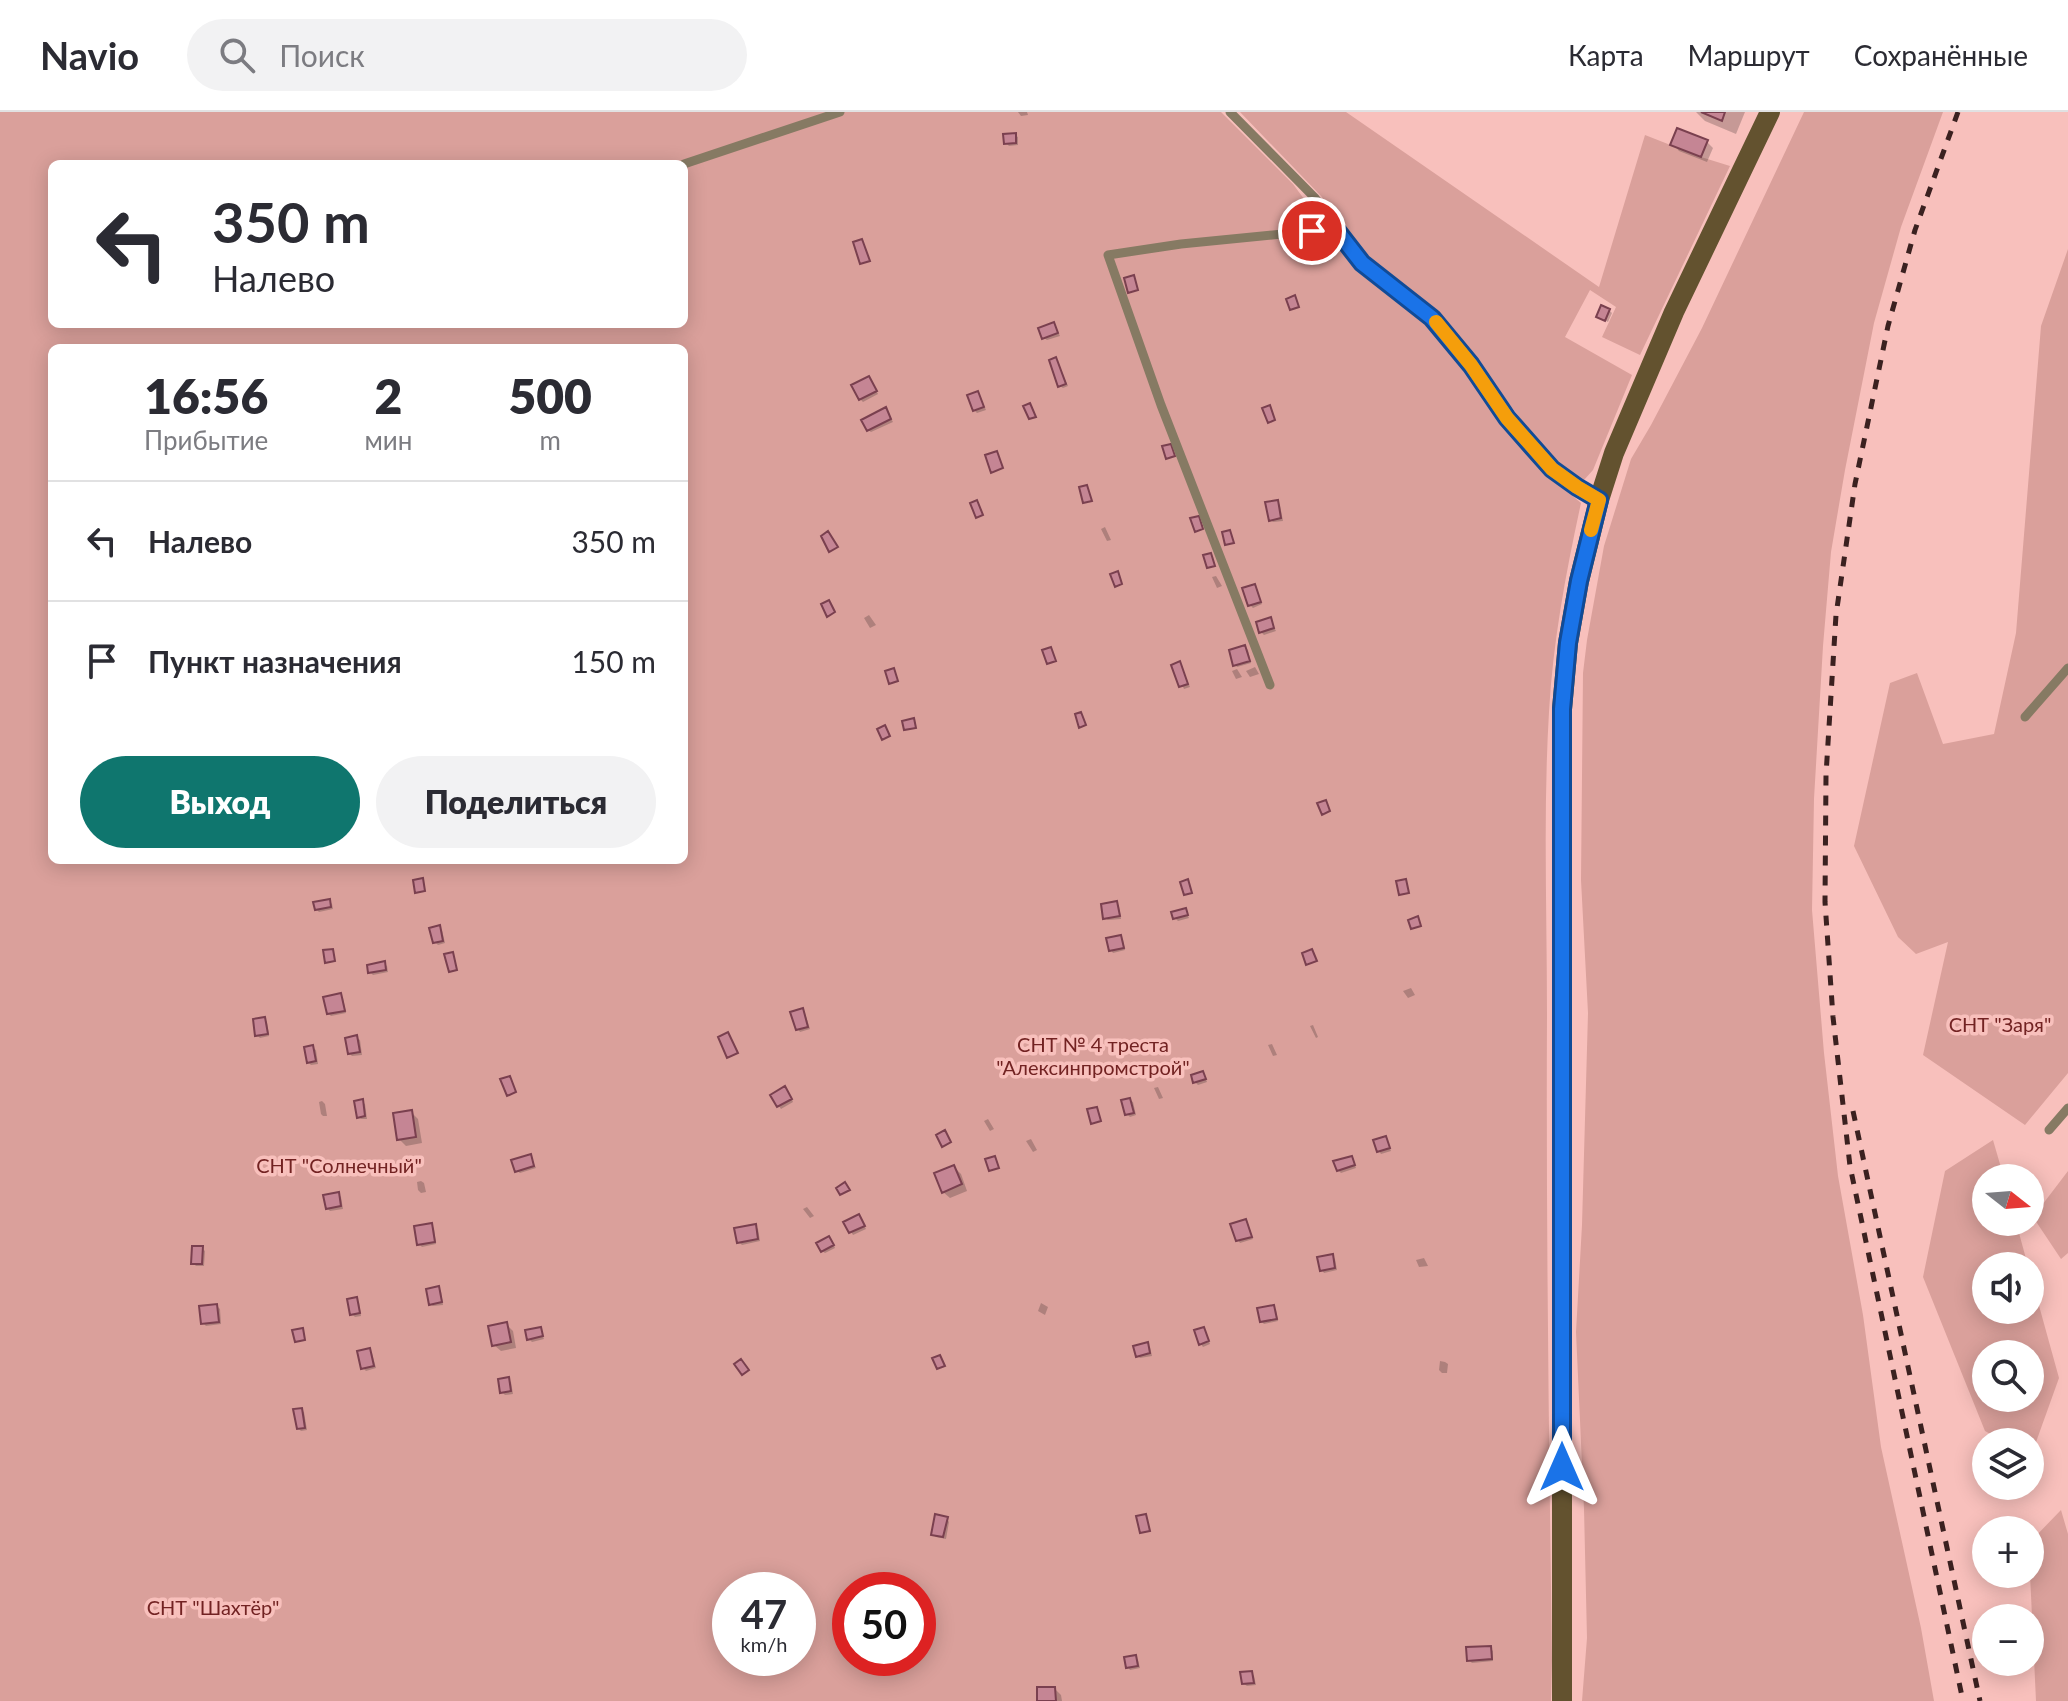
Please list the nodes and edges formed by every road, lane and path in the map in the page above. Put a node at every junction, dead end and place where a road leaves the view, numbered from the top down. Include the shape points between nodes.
1 (840, 112) edge
2 (1230, 112) edge
3 (1770, 112) edge
4 (688, 163) edge
5 (1338, 232) junction
6 (1599, 500) junction
7 (2068, 668) edge
8 (1270, 685) dead end
9 (2025, 717) dead end
10 (2068, 1108) edge
11 (2049, 1130) dead end
12 (1562, 1701) edge

1 - 4 lane
2 - 5 lane via 1315,198
3 - 6 main road via 1674,312
5 - 6 lane via 1362,263 1432,318 1552,469
5 - 8 lane via 1196,242 1108,255
6 - 12 main road via 1568,643 1562,709
7 - 9 lane
10 - 11 lane

